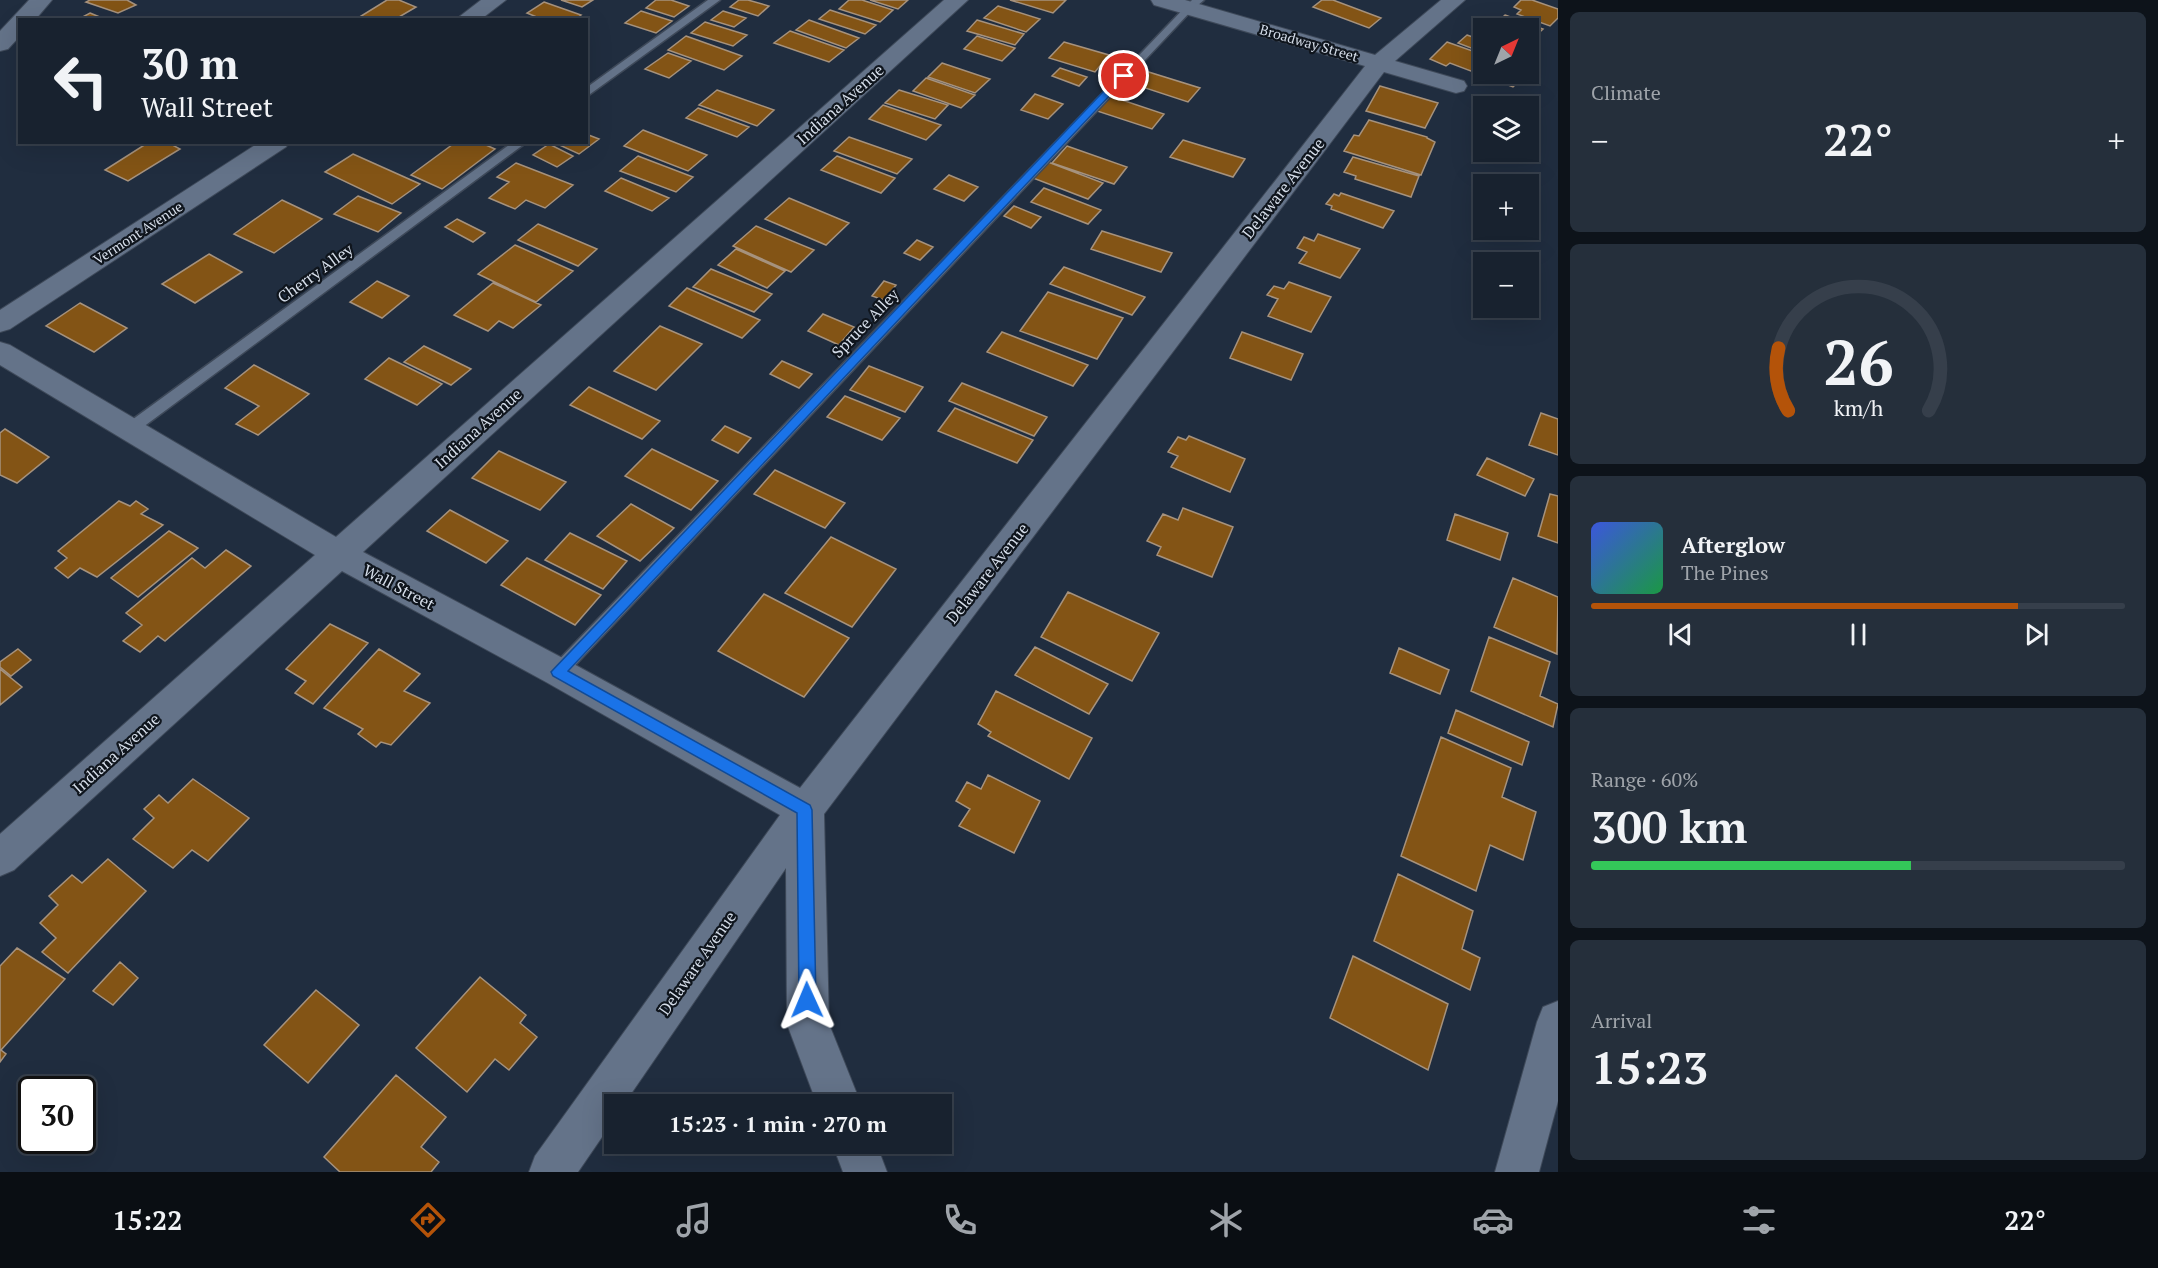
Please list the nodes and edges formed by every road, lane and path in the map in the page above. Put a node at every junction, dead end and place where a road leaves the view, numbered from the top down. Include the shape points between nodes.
1 (41, 0) edge
2 (495, 0) edge
3 (715, 0) edge
4 (957, 0) edge
5 (1161, 0) edge
6 (1454, 0) edge
7 (1194, 4) edge
8 (25, 18) edge
9 (468, 18) edge
10 (18, 25) edge
11 (0, 44) edge
12 (1379, 63) junction
13 (1456, 86) dead end
14 (588, 93) edge
15 (274, 144) edge
16 (518, 144) edge
17 (0, 323) edge
18 (0, 352) edge
19 (130, 429) junction
20 (337, 553) junction
21 (558, 672) junction
22 (805, 810) junction
23 (0, 858) edge
24 (1558, 1022) edge
25 (835, 1094) edge
26 (858, 1154) edge
27 (551, 1172) edge
28 (865, 1172) edge
29 (1517, 1172) edge

1 - 8 street
2 - 9 street
3 - 14 lane
4 - 20 street, Indiana Avenue
5 - 7 street, Broadway Street
6 - 12 street, Delaware Avenue
7 - 12 street, Broadway Street
7 - 21 lane, Spruce Alley
10 - 11 street
12 - 13 street, Broadway Street
12 - 22 street, Delaware Avenue
15 - 17 street, Vermont Avenue
16 - 19 lane, Cherry Alley
18 - 19 street, Wall Street
19 - 20 street, Wall Street
20 - 21 street, Wall Street
20 - 23 street, Indiana Avenue
21 - 22 street, Wall Street
22 - 25 street via 808,1024
22 - 27 street, Delaware Avenue
24 - 29 street
26 - 28 street

